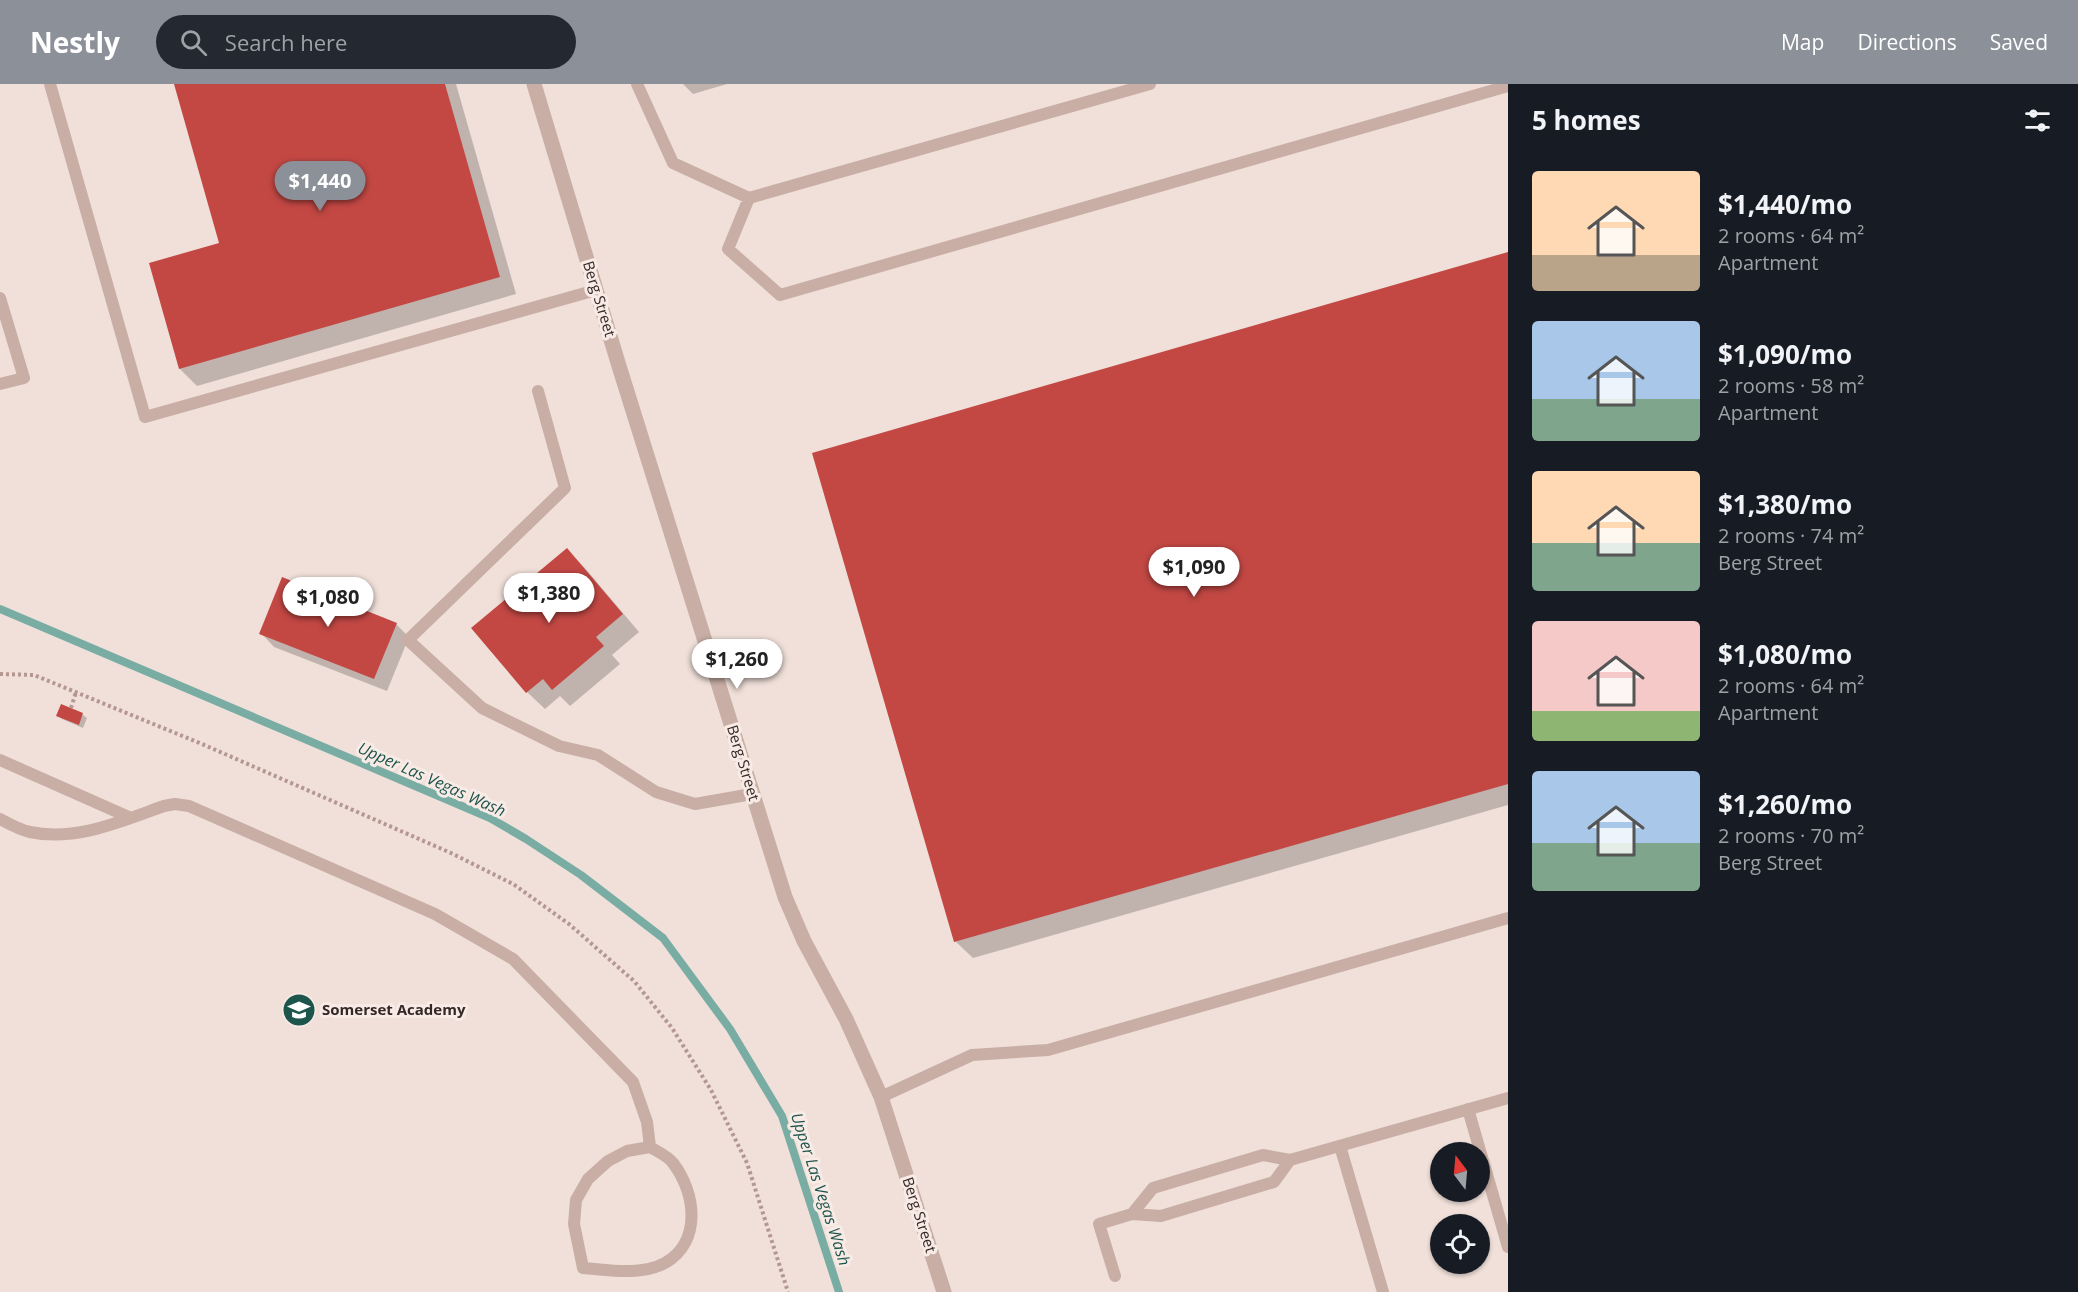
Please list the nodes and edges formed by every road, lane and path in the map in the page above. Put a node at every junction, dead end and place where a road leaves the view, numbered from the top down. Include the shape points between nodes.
1 (50, 84) edge
2 (534, 84) edge
3 (637, 84) edge
4 (1150, 84) edge
5 (1508, 86) edge
6 (749, 198) junction
7 (596, 290) junction
8 (0, 298) edge
9 (0, 384) edge
10 (538, 391) dead end
11 (76, 692) dead end
12 (71, 708) dead end
13 (0, 760) edge
14 (753, 794) junction
15 (131, 818) junction
16 (0, 819) edge
17 (1508, 918) edge
18 (881, 1097) junction
19 (1507, 1099) edge
20 (1468, 1109) junction
21 (1340, 1146) junction
22 (651, 1147) junction
23 (1290, 1160) junction
24 (1132, 1214) junction
25 (1508, 1247) edge
26 (1115, 1276) dead end
27 (944, 1292) edge
28 (1383, 1292) edge

1 - 7 lane via 145,417
2 - 7 street, Berg Street
3 - 6 lane via 673,163
4 - 6 lane
5 - 6 lane via 780,295 728,249
7 - 14 street, Berg Street
8 - 9 lane via 24,378
10 - 14 lane via 565,488 408,640 482,708 560,746 598,755 656,792 695,804
11 - 12 path
13 - 15 lane
14 - 18 street, Berg Street via 790,908
15 - 16 lane via 81,833 51,836 27,832
15 - 22 lane via 175,804 189,806 435,914 513,959 633,1082
17 - 18 lane via 1048,1050 972,1055
18 - 27 street, Berg Street
19 - 20 lane
20 - 21 lane
20 - 25 lane
21 - 23 lane
21 - 28 lane
22 - 22 lane via 672,1161 684,1182 693,1225 687,1243 663,1263 642,1269 627,1272 583,1268 574,1224 576,1200 588,1179 608,1161 627,1150
23 - 24 lane via 1274,1182 1161,1216
23 - 24 lane via 1263,1155 1153,1188
24 - 26 lane via 1099,1224

